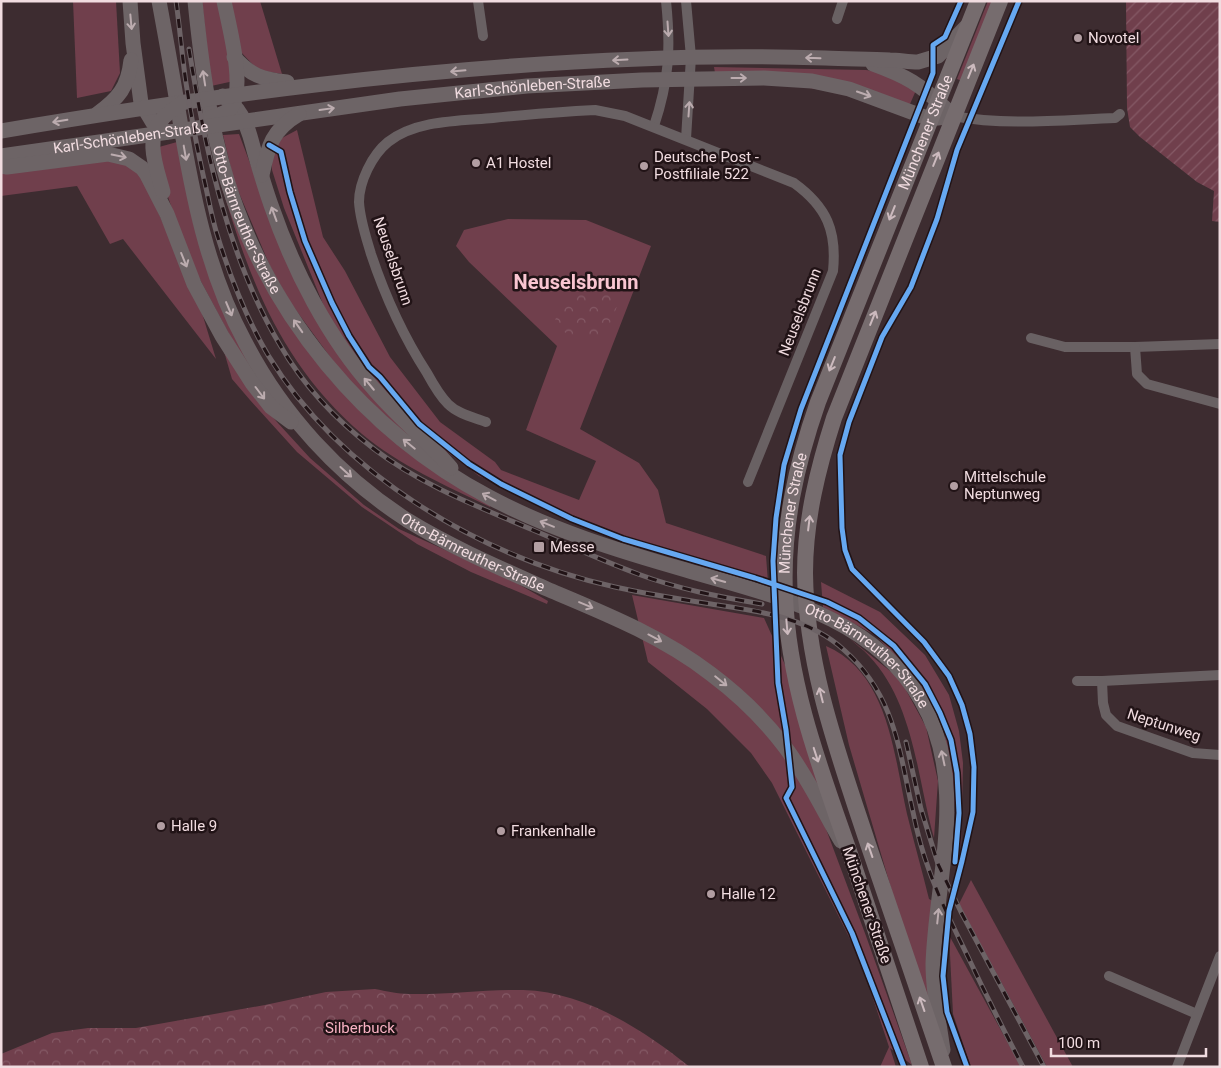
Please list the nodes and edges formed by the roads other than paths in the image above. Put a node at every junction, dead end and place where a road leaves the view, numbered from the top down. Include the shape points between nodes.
1 (130, 1) edge
2 (159, 1) edge
3 (195, 1) edge
4 (224, 1) edge
5 (478, 1) edge
6 (666, 1) edge
7 (686, 1) edge
8 (843, 1) edge
9 (978, 1) edge
10 (1000, 1) edge
11 (837, 19) dead end
12 (968, 24) junction
13 (483, 36) dead end
14 (133, 44) junction
15 (234, 57) junction
16 (691, 57) junction
17 (669, 58) junction
18 (862, 60) junction
19 (691, 79) junction
20 (666, 80) junction
21 (310, 85) junction
22 (227, 98) junction
23 (938, 101) junction
24 (143, 108) junction
25 (168, 109) junction
26 (300, 113) junction
27 (1120, 114) dead end
28 (95, 116) junction
29 (953, 116) junction
30 (221, 119) junction
31 (930, 119) junction
32 (244, 120) junction
33 (654, 126) junction
34 (1, 131) edge
35 (163, 131) junction
36 (686, 139) junction
37 (1, 156) edge
38 (1, 166) edge
39 (262, 176) junction
40 (167, 214) junction
41 (1031, 338) dead end
42 (1220, 344) edge
43 (1135, 347) junction
44 (1220, 404) edge
45 (486, 422) dead end
46 (311, 438) junction
47 (463, 482) junction
48 (748, 482) dead end
49 (1220, 675) edge
50 (1076, 681) dead end
51 (1102, 681) junction
52 (1220, 755) edge
53 (850, 855) junction
54 (1220, 956) edge
55 (1109, 976) dead end
56 (1197, 1014) junction
57 (921, 1067) edge
58 (945, 1067) edge
59 (1177, 1067) edge

1 -> 14 main road
2 -> 46 main road, Otto-Bärnreuther-Straße via 188,169 214,272 254,360
47 -> 3 main road, Otto-Bärnreuther-Straße via 406,443 353,394 306,338 273,287 240,218 220,158 206,86
4 - 15 main road
5 - 13 street
6 -> 17 street
7 - 16 street
8 - 11 street
9 - 12 main road, Münchener Straße
29 -> 10 main road, Münchener Straße
12 - 18 main road, Karl-Schönleben-Straße via 944,52 933,58 918,62
12 - 23 main road, Münchener Straße
14 - 24 main road
14 - 28 main road via 125,85 114,100
15 - 21 main road via 257,77
15 - 22 main road via 238,79
16 - 17 main road, Karl-Schönleben-Straße
18 -> 16 main road, Karl-Schönleben-Straße
16 - 19 street
17 - 20 street
17 -> 21 main road, Karl-Schönleben-Straße via 502,67
18 - 23 main road, Karl-Schönleben-Straße via 905,76
19 - 20 main road, Karl-Schönleben-Straße
19 -> 31 main road, Karl-Schönleben-Straße via 776,78 823,82
36 -> 19 street
26 -> 20 main road, Karl-Schönleben-Straße via 517,87
20 - 33 street
21 - 22 main road, Karl-Schönleben-Straße
22 - 25 main road, Karl-Schönleben-Straße via 183,102
22 - 30 main road via 228,111
22 - 32 main road, Otto-Bärnreuther-Straße
23 - 29 main road, Karl-Schönleben-Straße
23 - 31 main road, Münchener Straße
24 - 25 main road, Karl-Schönleben-Straße
24 - 28 main road, Karl-Schönleben-Straße
24 - 35 main road
25 - 35 main road
26 - 32 main road, Karl-Schönleben-Straße
26 - 39 main road, Otto-Bärnreuther-Straße via 273,137
27 - 29 street, Münchener Straße via 1116,118 1033,120 977,120
28 -> 34 main road, Karl-Schönleben-Straße
29 - 31 main road, Karl-Schönleben-Straße
58 -> 29 main road, Münchener Straße via 826,714 809,632 805,572 812,502 834,418
30 - 32 main road, Karl-Schönleben-Straße
30 - 35 main road, Karl-Schönleben-Straße via 201,127
31 -> 53 main road, Münchener Straße via 810,424 794,483 787,526 785,596 791,657 813,744
32 - 39 main road, Otto-Bärnreuther-Straße
33 - 36 street, Neuselsbrunn
33 - 45 street, Neuselsbrunn via 595,110 458,121 417,128 398,136 386,144 373,160 361,185 359,201 381,283 407,341 439,394 450,406
35 - 37 main road, Karl-Schönleben-Straße
35 - 40 main road, Otto-Bärnreuther-Straße via 153,149
36 - 48 street, Neuselsbrunn via 794,183 816,202 833,237 832,272
38 -> 40 main road, Otto-Bärnreuther-Straße via 93,155 123,156 147,175
47 -> 39 main road, Otto-Bärnreuther-Straße via 384,400 344,351 289,251
40 -> 46 main road, Otto-Bärnreuther-Straße via 194,284 226,343 271,407
41 - 43 street via 1065,347
42 - 43 street
43 - 44 street via 1137,374 1147,384
46 -> 53 main road, Otto-Bärnreuther-Straße via 368,492 423,529 488,562 622,621 712,674 753,709 784,746
58 -> 47 main road, Otto-Bärnreuther-Straße via 933,964 946,837 946,777 931,720 908,680 857,633 827,617 782,599 627,553 563,530
49 - 51 street
50 - 51 street
51 - 52 street, Neptunweg via 1106,715 1117,726 1193,753
53 - 57 main road, Münchener Straße
54 - 56 street
55 - 56 street
56 - 59 street

